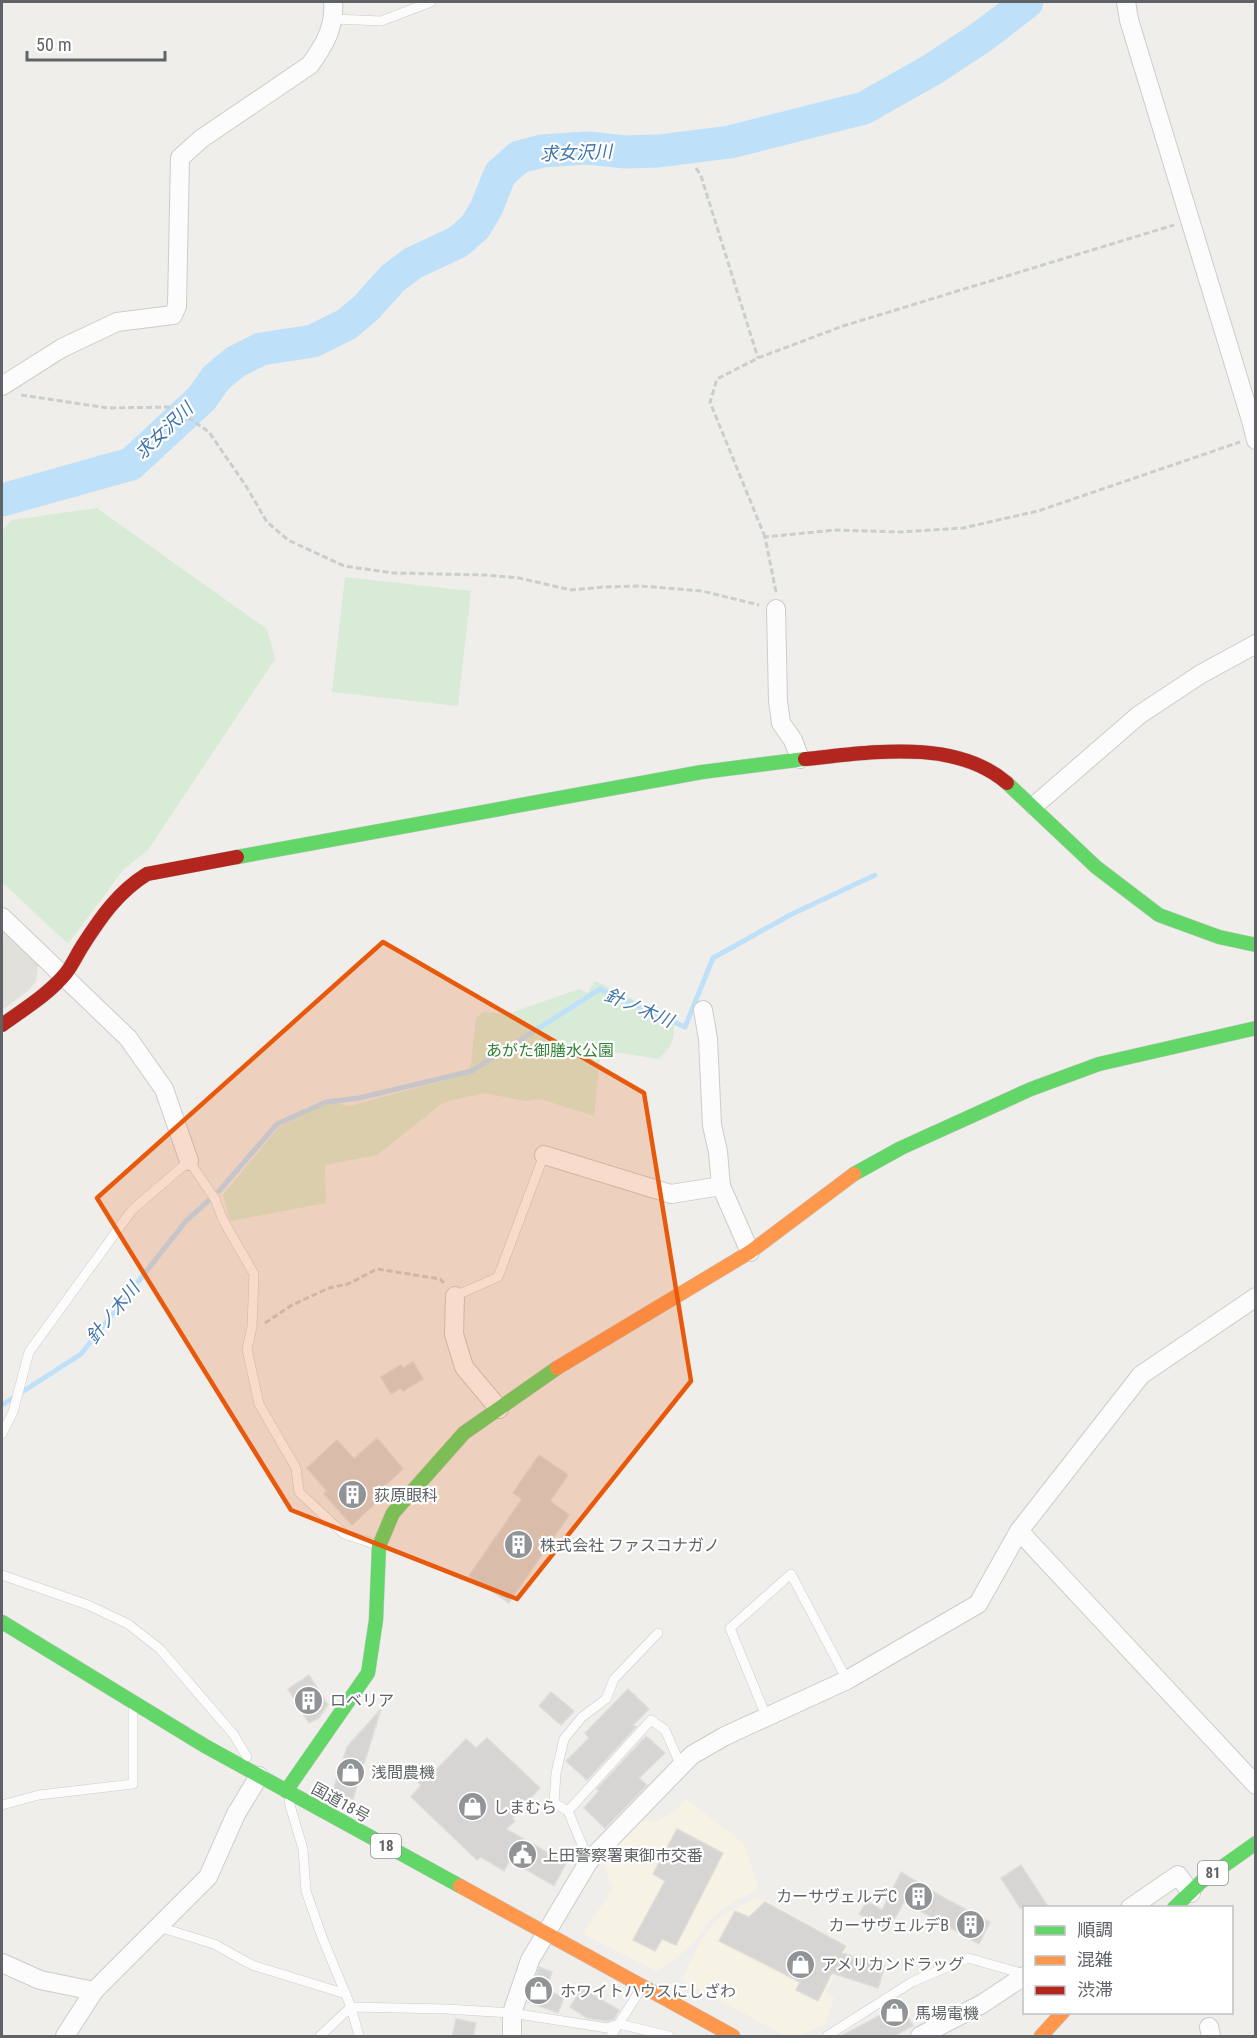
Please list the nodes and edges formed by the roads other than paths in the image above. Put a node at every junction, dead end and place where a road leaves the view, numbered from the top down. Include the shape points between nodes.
1 (431, 2) edge
2 (1126, 2) edge
3 (333, 10) edge
4 (7, 389) edge
5 (1255, 439) edge
6 (776, 609) road end
7 (1256, 644) edge
8 (800, 759) junction
9 (1034, 806) junction
10 (2, 917) edge
11 (1256, 945) edge
12 (63, 976) junction
13 (703, 1010) dead end
14 (2, 1025) edge
15 (1256, 1028) edge
16 (544, 1155) joint
17 (189, 1161) junction
18 (721, 1186) junction
19 (750, 1252) junction
20 (455, 1296) joint
21 (1256, 1298) edge
22 (499, 1409) junction
23 (2, 1434) edge
24 (1019, 1531) junction
25 (379, 1546) junction
26 (2, 1575) edge
27 (2, 1622) edge
28 (658, 1633) dead end
29 (847, 1680) junction
30 (133, 1702) junction
31 (766, 1716) junction
32 (681, 1766) junction
33 (259, 1776) junction
34 (1256, 1785) edge
35 (286, 1791) junction
36 (2, 1805) edge
37 (568, 1811) junction
38 (1256, 1843) edge
39 (589, 1861) junction
40 (1191, 1893) junction
41 (1133, 1906) edge
42 (1176, 1906) edge
43 (159, 1927) junction
44 (546, 1935) junction
45 (2, 1963) edge
46 (1023, 1975) edge
47 (1023, 1976) edge
48 (642, 1987) junction
49 (94, 1991) junction
50 (346, 1994) junction
51 (351, 2007) junction
52 (512, 2013) junction
53 (1061, 2014) edge
54 (619, 2024) junction
55 (65, 2037) edge
56 (320, 2037) edge
57 (359, 2037) edge
58 (512, 2037) edge
59 (611, 2037) edge
60 (669, 2037) edge
61 (733, 2037) edge
62 (827, 2037) edge
63 (920, 2037) edge
64 (1041, 2037) edge

1 - 3 lane via 381,21
2 - 5 street
3 - 4 street via 320,51 310,65 201,139 180,158 177,306 173,315 117,322 62,348
6 - 8 street via 778,701 782,723 794,740
7 - 9 street via 1201,674 1140,715
8 - 9 main road via 876,752 940,754 975,764 1004,780
8 - 12 main road via 605,788 147,874 117,895
9 - 11 main road via 1096,867 1159,915 1219,937
10 - 12 street
12 - 14 main road
12 - 17 street via 128,1038 164,1089
13 - 18 street
15 - 19 main road via 1099,1064 1031,1089 850,1176
16 - 18 street via 671,1194
16 - 20 lane via 498,1277
17 - 23 lane via 132,1210 29,1352 13,1412
17 - 25 lane via 215,1199 254,1274 247,1349 259,1404 296,1468 299,1492 344,1534
18 - 19 street
19 - 22 main road via 560,1366
20 - 22 street via 454,1334 464,1367
21 - 24 street via 1141,1376
22 - 25 main road via 464,1433 393,1513
24 - 29 street via 978,1604
24 - 34 street
25 - 35 main road via 376,1620 368,1673
26 - 33 lane via 88,1605 128,1624 160,1649 234,1735
27 - 30 main road, 国道18号 / 18
28 - 37 lane via 614,1680 606,1699 582,1717 564,1739 554,1803
29 - 31 street
29 - 31 lane via 791,1574 730,1628
30 - 33 main road, 国道18号 / 18
30 - 36 lane via 133,1784 39,1795
31 - 32 street via 692,1755
32 - 37 lane via 665,1730 651,1720
32 - 39 street
33 - 35 main road, 国道18号 / 18
33 - 43 street via 236,1814 208,1877
35 - 44 main road, 国道18号 / 18
35 - 50 lane via 303,1849 306,1892
37 - 39 lane
38 - 40 main road, 81
39 - 44 street
40 - 41 street via 1178,1875
40 - 42 main road, 81
43 - 49 street
43 - 50 lane via 214,1944 252,1965
44 - 48 main road, 国道18号 / 18
44 - 52 street via 530,1960
45 - 49 street via 40,1980
46 - 62 lane via 968,1958 912,1982
47 - 63 street via 982,2004
48 - 54 lane
48 - 61 main road, 国道18号 / 18
49 - 55 street
50 - 51 lane
51 - 52 lane
51 - 56 lane
51 - 57 lane
52 - 54 lane via 607,2028
52 - 58 street
53 - 64 main road
54 - 59 lane
54 - 60 lane

